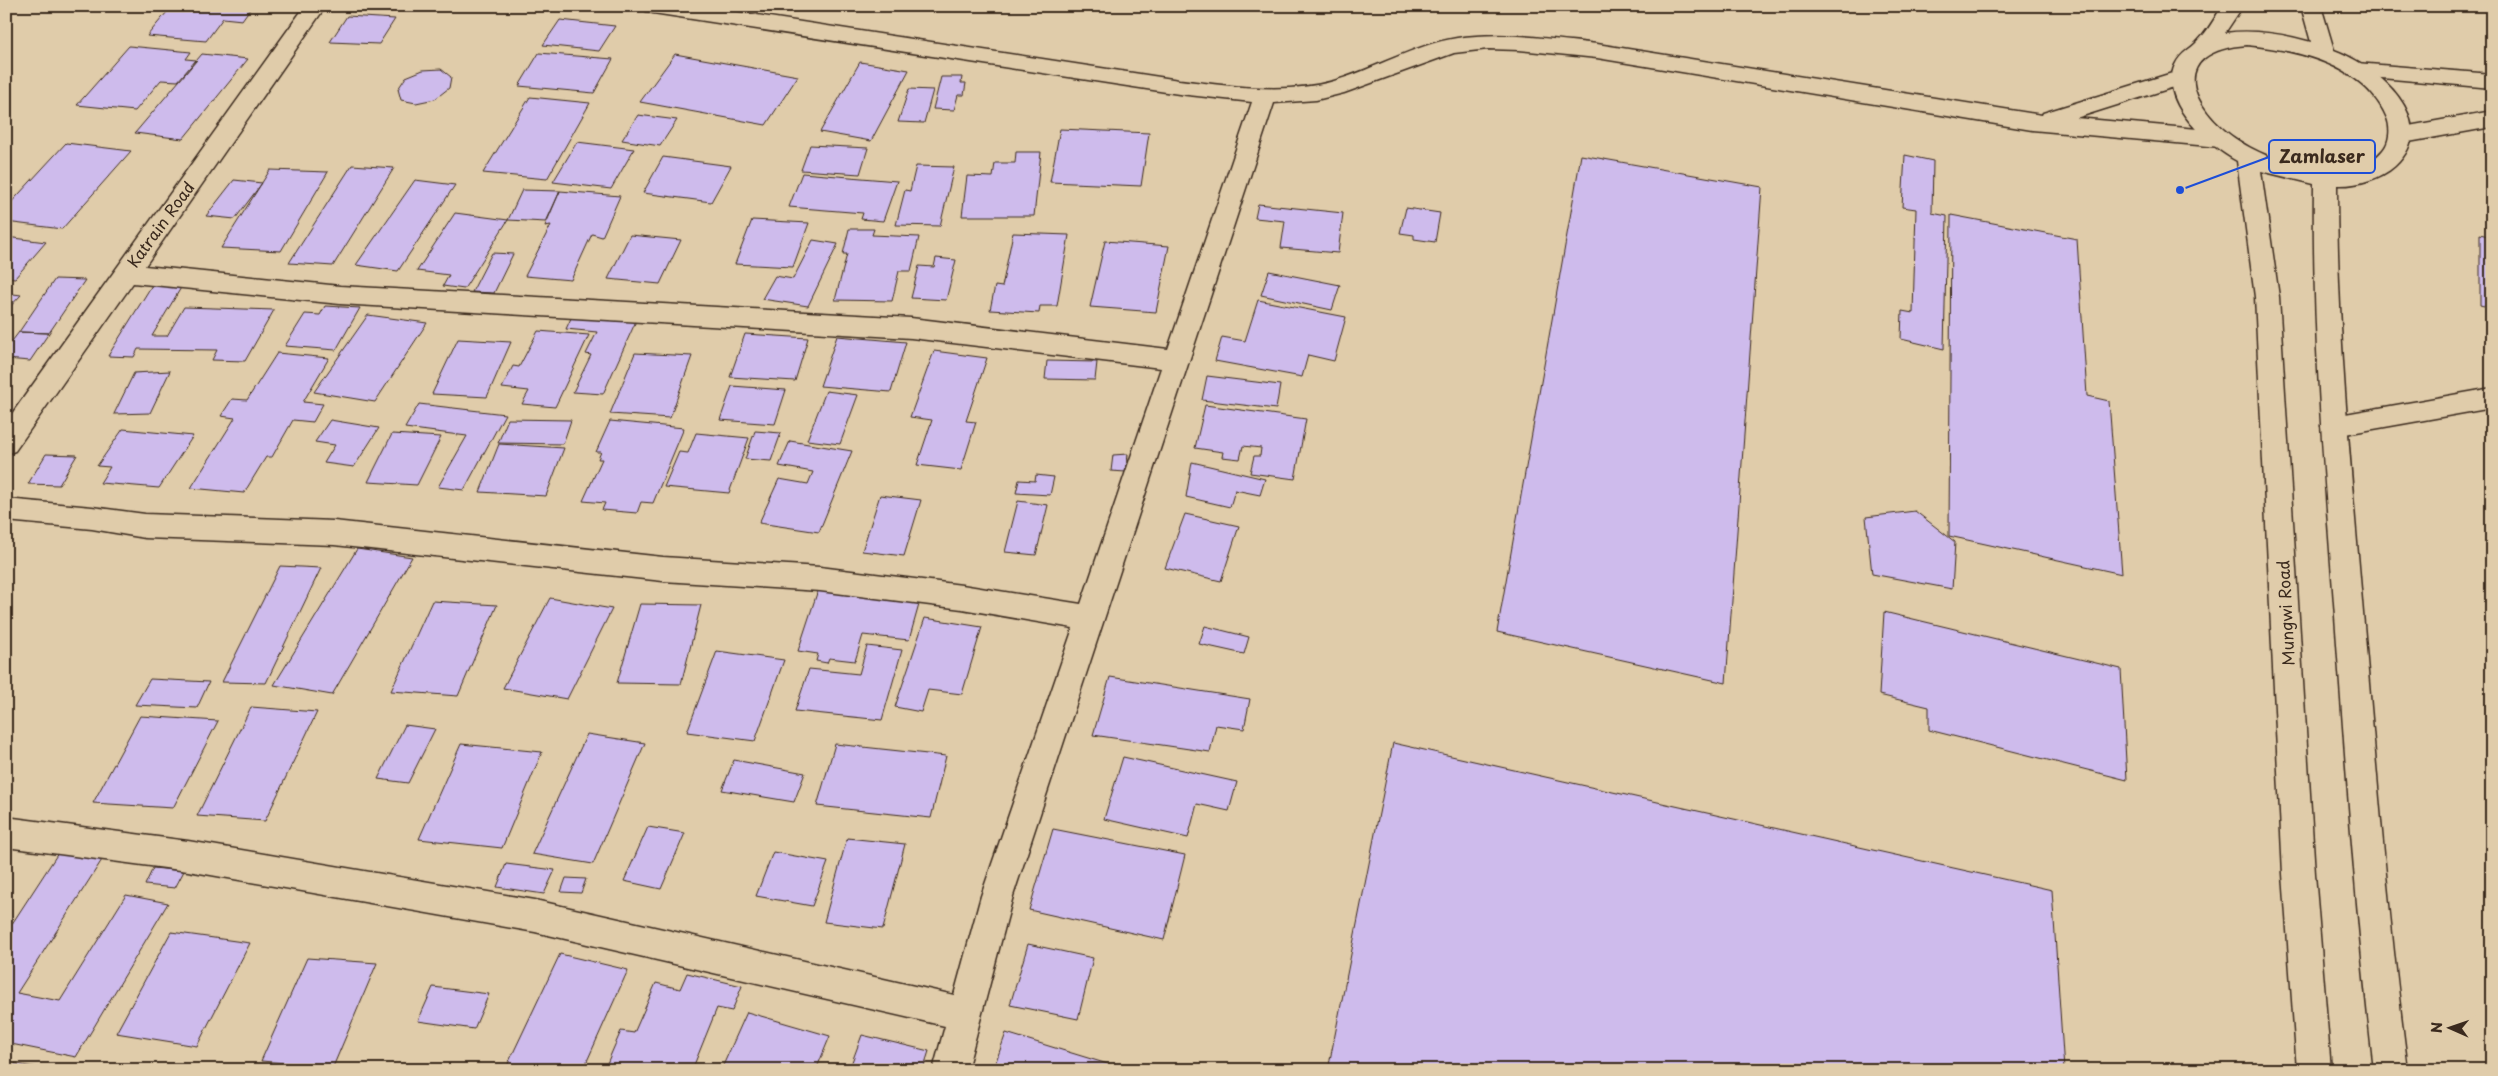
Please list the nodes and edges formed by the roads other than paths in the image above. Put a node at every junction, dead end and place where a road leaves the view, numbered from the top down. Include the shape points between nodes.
1 (316, 6) edge
2 (653, 6) edge
3 (2233, 6) edge
4 (2311, 6) edge
5 (2206, 46) junction
6 (2325, 54) junction
7 (2356, 70) junction
8 (2182, 77) junction
9 (2492, 81) edge
10 (1265, 97) junction
11 (2492, 118) edge
12 (2032, 122) junction
13 (2402, 136) junction
14 (2220, 139) junction
15 (2248, 156) junction
16 (2326, 177) junction
17 (125, 273) junction
18 (1178, 360) junction
19 (2492, 398) edge
20 (2334, 426) junction
21 (6, 443) edge
22 (6, 510) edge
23 (1090, 618) junction
24 (6, 832) edge
25 (965, 1014) junction
26 (950, 1070) edge
27 (2314, 1070) edge
28 (2390, 1070) edge

1 - 17 street, Katrain Road
2 - 10 street via 1179,87
3 - 5 street
4 - 6 street
5 - 6 street via 2247,38 2299,44
5 - 8 street via 2185,65
6 - 7 street
7 - 9 street
7 - 13 street via 2391,102 2400,119
8 - 12 street
8 - 14 street via 2185,97 2194,112
10 - 12 street via 1294,96 1337,87 1408,60 1463,44 1524,43 1597,51
10 - 18 street
11 - 13 street
12 - 14 street
13 - 16 street via 2396,153 2381,167 2356,175
14 - 15 street
15 - 16 street via 2274,167
15 - 27 street, Mungwi Road via 2266,298 2298,864
16 - 20 street via 2325,271
17 - 18 street via 340,295 910,328
17 - 21 street, Katrain Road
18 - 23 street
19 - 20 street
20 - 28 street via 2375,944
22 - 23 street via 144,526 334,534 663,569 820,579
23 - 25 street via 997,896
24 - 25 street via 188,856 535,916
25 - 26 street

